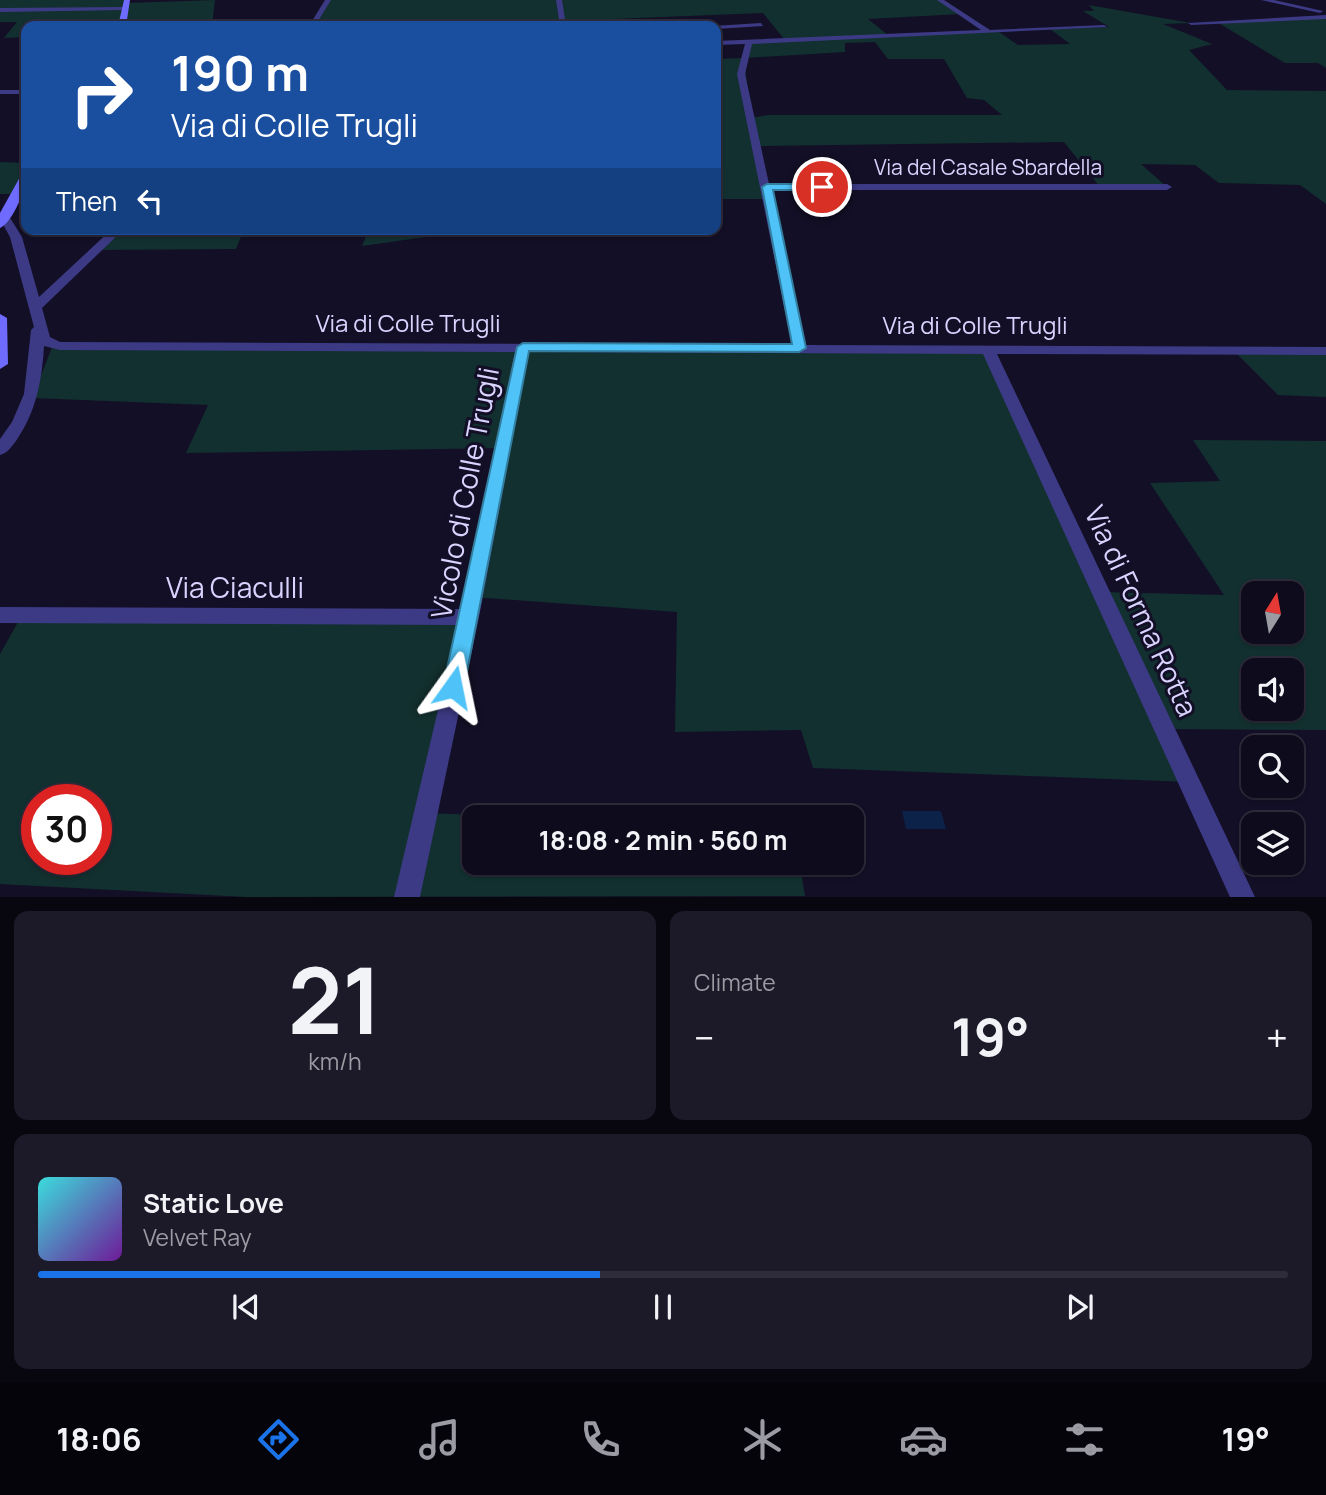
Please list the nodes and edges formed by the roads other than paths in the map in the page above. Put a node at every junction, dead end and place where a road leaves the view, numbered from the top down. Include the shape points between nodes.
1 (328, 0) edge
2 (559, 0) edge
3 (940, 0) edge
4 (1264, 0) edge
5 (126, 4) edge
6 (0, 10) edge
7 (1326, 15) edge
8 (315, 21) edge
9 (562, 21) edge
10 (1191, 23) dead end
11 (761, 25) dead end
12 (721, 27) edge
13 (1104, 27) dead end
14 (987, 31) junction
15 (749, 42) junction
16 (721, 43) edge
17 (0, 92) edge
18 (21, 92) edge
19 (21, 185) edge
20 (767, 187) junction
21 (1167, 187) dead end
22 (1, 219) edge
23 (113, 235) edge
24 (35, 307) junction
25 (0, 318) edge
26 (39, 325) junction
27 (523, 347) junction
28 (799, 348) junction
29 (988, 349) junction
30 (1326, 351) edge
31 (0, 364) edge
32 (0, 450) edge
33 (0, 615) edge
34 (469, 617) junction
35 (407, 897) edge
36 (1244, 897) edge

1 - 8 street
2 - 9 street
3 - 14 street
4 - 7 street
5 - 6 street
7 - 10 street
11 - 12 street
13 - 14 street
14 - 15 street
15 - 16 street
15 - 20 street via 741,73
17 - 18 street
19 - 22 main road
20 - 21 street, Via del Casale Sbardella
20 - 28 street
22 - 24 street via 16,237
23 - 24 street
24 - 26 street
25 - 31 main road
26 - 27 street, Via di Colle Trugli via 45,341 64,346
26 - 32 street via 32,398 22,422
27 - 28 street, Via di Colle Trugli
27 - 34 street, Vicolo di Colle Trugli
28 - 29 street, Via di Colle Trugli
29 - 30 street, Via di Colle Trugli
29 - 36 street, Via di Forma Rotta
33 - 34 street, Via Ciaculli
34 - 35 street, Vicolo di Colle Trugli

